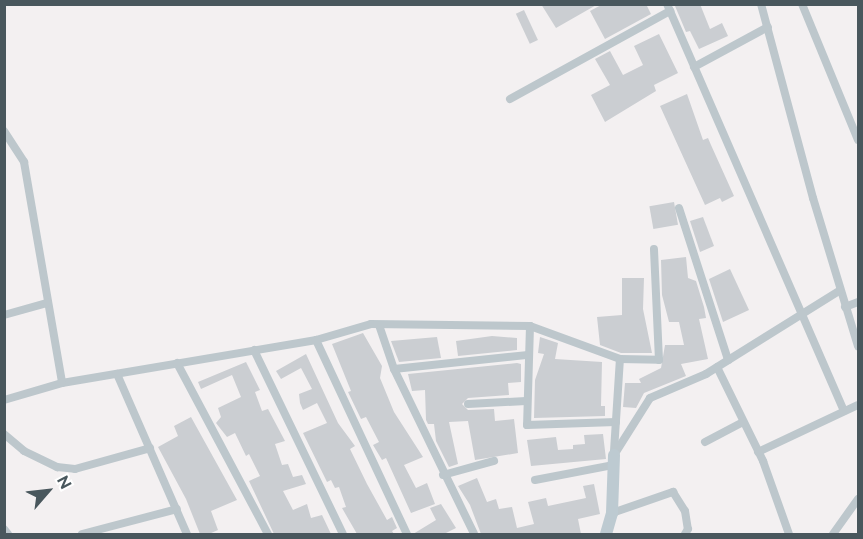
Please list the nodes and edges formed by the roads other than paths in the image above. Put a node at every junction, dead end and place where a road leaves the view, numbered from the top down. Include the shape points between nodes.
1 (761, 4) edge
2 (802, 4) edge
3 (668, 8) edge
4 (768, 27) junction
5 (694, 67) junction
6 (510, 99) dead end
7 (4, 131) edge
8 (858, 140) edge
9 (679, 208) dead end
10 (654, 249) dead end
11 (839, 291) junction
12 (858, 302) edge
13 (47, 303) junction
14 (845, 307) junction
15 (800, 314) junction
16 (4, 315) edge
17 (379, 325) junction
18 (530, 326) junction
19 (316, 340) junction
20 (858, 346) edge
21 (254, 350) junction
22 (528, 355) junction
23 (620, 359) junction
24 (728, 360) junction
25 (177, 363) junction
26 (717, 367) junction
27 (394, 369) junction
28 (117, 374) junction
29 (62, 383) junction
30 (4, 400) edge
31 (526, 401) junction
32 (468, 404) dead end
33 (858, 405) edge
34 (844, 411) junction
35 (616, 422) junction
36 (743, 422) junction
37 (4, 434) edge
38 (705, 442) dead end
39 (150, 448) junction
40 (758, 452) junction
41 (614, 460) junction
42 (494, 461) dead end
43 (443, 475) junction
44 (535, 480) dead end
45 (858, 499) edge
46 (177, 509) junction
47 (612, 513) junction
48 (4, 530) edge
49 (8, 534) edge
50 (82, 534) edge
51 (187, 534) edge
52 (268, 534) edge
53 (343, 534) edge
54 (407, 534) edge
55 (474, 534) edge
56 (606, 534) edge
57 (685, 534) edge
58 (789, 534) edge
59 (833, 534) edge

1 - 4 street
2 - 8 street
3 - 5 street
3 - 6 street
4 - 5 street
4 - 11 street
5 - 15 street
7 - 13 street via 24,162
9 - 24 street
10 - 23 street via 659,360
11 - 14 street
11 - 15 street
12 - 14 street
13 - 16 street
13 - 29 street
14 - 20 street
15 - 24 street
15 - 34 street
17 - 18 street
17 - 19 street
17 - 27 street
18 - 22 street
18 - 23 street
19 - 21 street
19 - 54 street
21 - 25 street
21 - 53 street
22 - 27 street
22 - 31 street
23 - 35 street
24 - 26 street
25 - 28 street
25 - 52 street
26 - 36 street
26 - 41 street via 650,398
27 - 43 street
28 - 29 street
28 - 39 street
29 - 30 street
31 - 32 street
31 - 35 street via 527,425
33 - 34 street
34 - 40 street
35 - 41 street
36 - 38 street
36 - 40 street
37 - 39 street via 24,451 75,469
39 - 46 street
40 - 58 street
41 - 44 street
41 - 47 street
42 - 43 street
43 - 55 street
45 - 59 street
46 - 50 street
46 - 51 street
47 - 56 street
47 - 57 street via 673,492 686,511
48 - 49 street

